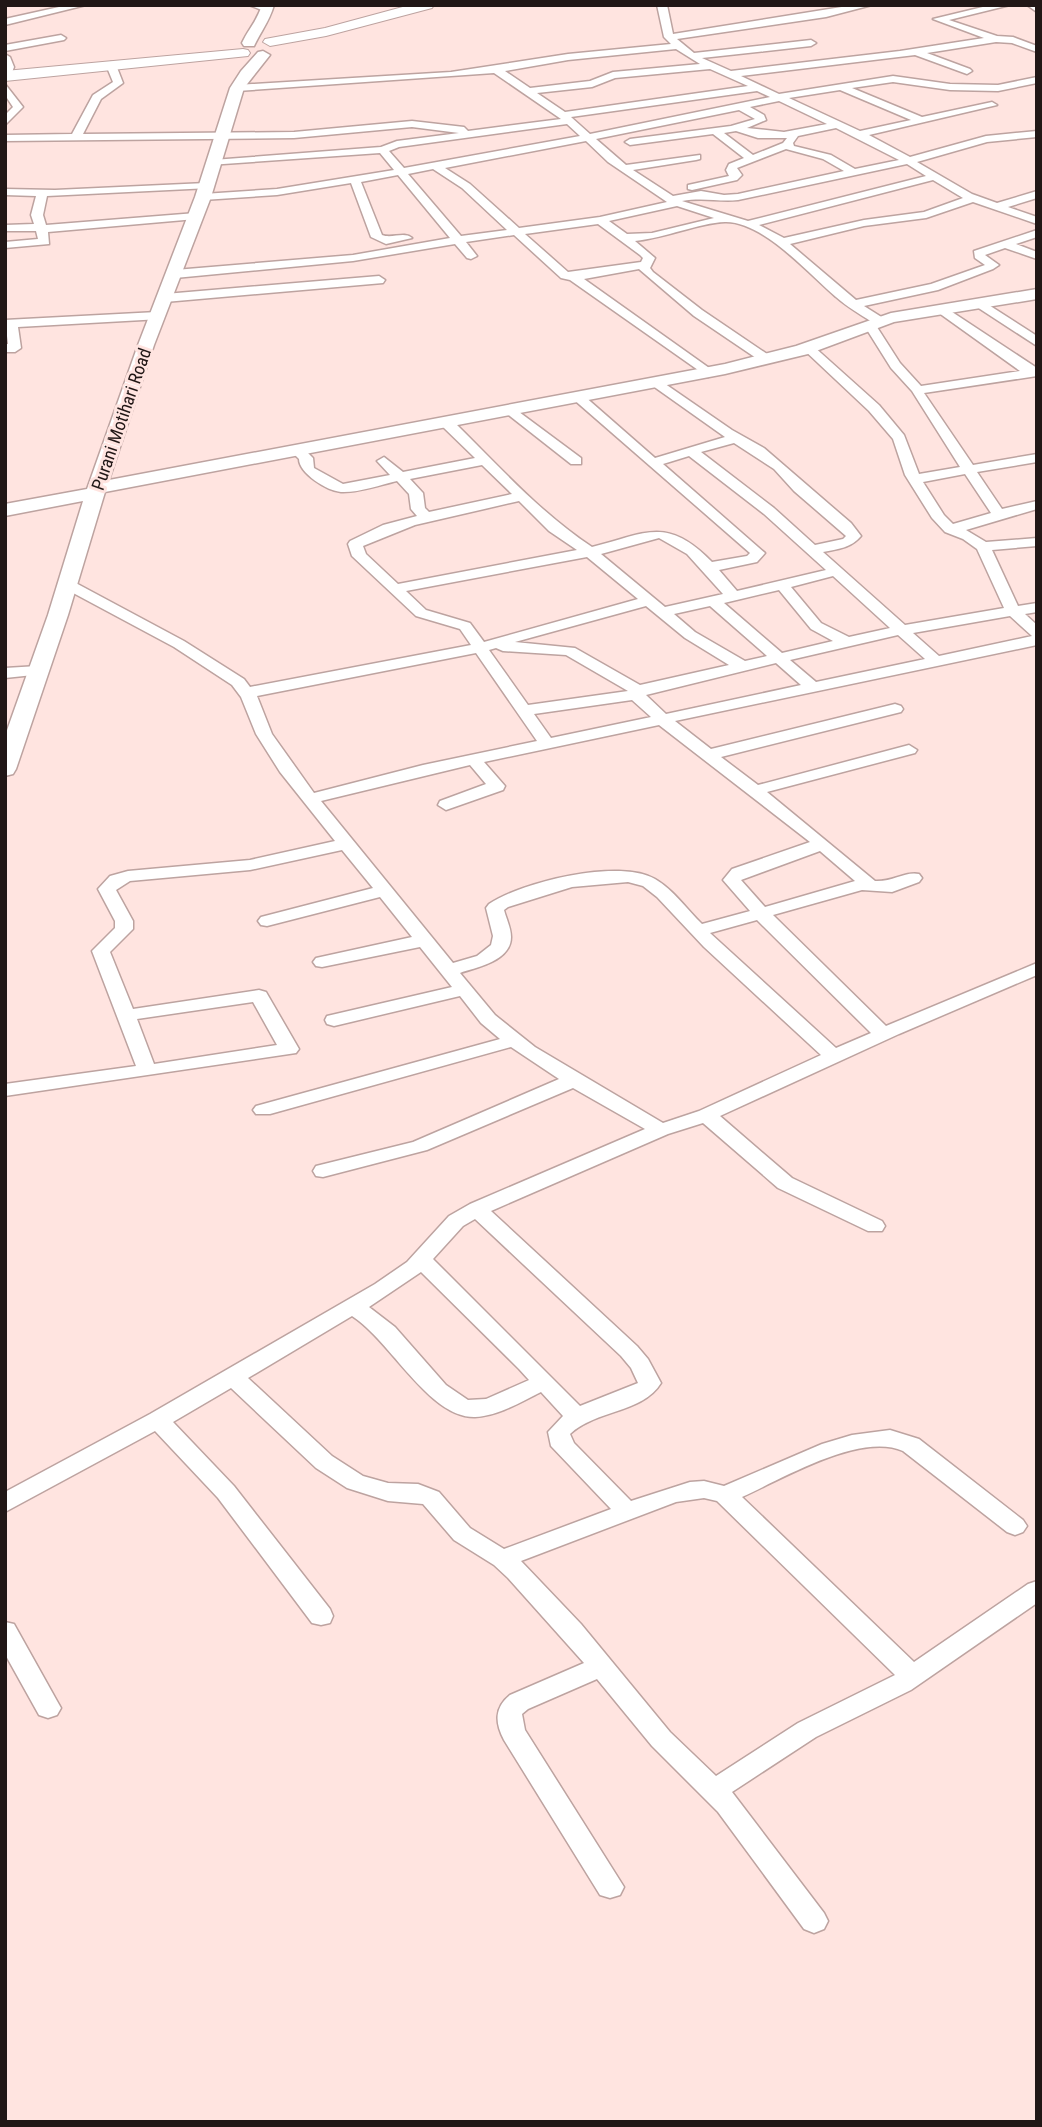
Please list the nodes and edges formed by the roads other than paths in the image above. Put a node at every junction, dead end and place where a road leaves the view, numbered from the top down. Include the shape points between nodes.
1 (82, 5) edge
2 (427, 5) edge
3 (662, 5) edge
4 (868, 5) edge
5 (1006, 5) edge
6 (1031, 5) edge
7 (263, 6) edge
8 (1037, 9) edge
9 (777, 21) junction
10 (5, 22) edge
11 (788, 28) dead end
12 (695, 33) junction
13 (800, 35) dead end
14 (61, 38) dead end
15 (996, 39) junction
16 (672, 42) junction
17 (5, 48) edge
18 (818, 48) junction
19 (1037, 49) edge
20 (254, 52) junction
21 (916, 52) junction
22 (724, 53) junction
23 (691, 56) junction
24 (5, 57) edge
25 (841, 61) junction
26 (818, 64) junction
27 (111, 65) junction
28 (709, 65) junction
29 (496, 70) junction
30 (968, 71) dead end
31 (729, 74) junction
32 (6, 79) edge
33 (816, 79) dead end
34 (1037, 80) edge
35 (856, 86) junction
36 (843, 88) junction
37 (761, 89) junction
38 (530, 91) junction
39 (777, 98) junction
40 (992, 105) dead end
41 (740, 106) junction
42 (710, 113) junction
43 (941, 117) junction
44 (566, 118) junction
45 (922, 121) junction
46 (5, 122) edge
47 (835, 125) junction
48 (961, 125) dead end
49 (737, 128) junction
50 (974, 130) dead end
51 (715, 131) junction
52 (1037, 134) edge
53 (221, 135) junction
54 (794, 135) junction
55 (857, 135) junction
56 (76, 137) junction
57 (5, 138) edge
58 (588, 138) junction
59 (666, 138) junction
60 (994, 139) junction
61 (475, 144) junction
62 (788, 145) junction
63 (599, 148) junction
64 (383, 150) junction
65 (767, 154) junction
66 (782, 159) dead end
67 (752, 160) junction
68 (908, 161) junction
69 (213, 163) junction
70 (703, 164) junction
71 (435, 166) junction
72 (624, 168) junction
73 (813, 171) dead end
74 (399, 172) junction
75 (854, 173) junction
76 (830, 177) junction
77 (933, 177) junction
78 (355, 179) junction
79 (715, 182) junction
80 (5, 192) edge
81 (205, 192) junction
82 (658, 192) junction
83 (42, 193) junction
84 (1037, 194) edge
85 (973, 198) junction
86 (674, 201) junction
87 (995, 207) junction
88 (196, 216) junction
89 (727, 218) junction
90 (600, 219) junction
91 (1036, 224) edge
92 (747, 225) junction
93 (41, 228) junction
94 (5, 229) edge
95 (517, 231) junction
96 (455, 236) junction
97 (625, 238) junction
98 (782, 242) junction
99 (1005, 244) junction
100 (5, 245) edge
101 (471, 256) dead end
102 (1037, 256) edge
103 (644, 265) junction
104 (175, 274) junction
105 (574, 277) junction
106 (379, 280) dead end
107 (1037, 294) edge
108 (164, 298) junction
109 (854, 304) junction
110 (981, 304) junction
111 (943, 310) junction
112 (157, 316) junction
113 (8, 323) edge
114 (874, 323) junction
115 (1037, 342) edge
116 (5, 348) edge
117 (808, 348) junction
118 (766, 359) junction
119 (708, 373) junction
120 (1033, 375) edge
121 (658, 383) junction
122 (918, 390) junction
123 (578, 398) junction
124 (511, 410) junction
125 (447, 423) junction
126 (736, 438) junction
127 (691, 451) junction
128 (299, 452) junction
129 (1037, 457) edge
130 (487, 460) junction
131 (384, 461) dead end
132 (576, 461) dead end
133 (655, 462) junction
134 (1013, 463) junction
135 (969, 471) junction
136 (1037, 471) edge
137 (400, 478) junction
138 (915, 480) junction
139 (96, 491) junction
140 (519, 497) junction
141 (1037, 505) edge
142 (5, 510) edge
143 (998, 513) junction
144 (428, 519) junction
145 (950, 529) junction
146 (1037, 542) edge
147 (984, 547) junction
148 (812, 550) junction
149 (590, 552) junction
150 (709, 567) junction
151 (837, 571) junction
152 (67, 584) junction
153 (782, 585) junction
154 (396, 589) junction
155 (733, 596) junction
156 (649, 601) junction
157 (713, 601) junction
158 (1037, 607) edge
159 (1012, 610) junction
160 (662, 612) junction
161 (902, 630) junction
162 (1037, 633) edge
163 (1037, 640) edge
164 (846, 642) junction
165 (483, 647) junction
166 (777, 658) junction
167 (937, 662) junction
168 (741, 665) junction
169 (38, 671) junction
170 (5, 673) edge
171 (813, 688) junction
172 (246, 693) junction
173 (637, 693) junction
174 (559, 707) junction
175 (895, 709) dead end
176 (523, 711) junction
177 (663, 720) junction
178 (582, 737) junction
179 (547, 744) junction
180 (909, 750) dead end
181 (707, 755) junction
182 (473, 760) junction
183 (5, 769) edge
184 (753, 791) junction
185 (310, 799) junction
186 (446, 805) dead end
187 (347, 844) junction
188 (822, 844) junction
189 (913, 878) dead end
190 (870, 885) junction
191 (385, 890) junction
192 (762, 915) junction
193 (267, 921) dead end
194 (698, 931) junction
195 (426, 940) junction
196 (322, 962) dead end
197 (1037, 968) edge
198 (450, 970) junction
199 (465, 989) junction
200 (127, 1015) junction
201 (334, 1020) dead end
202 (883, 1034) junction
203 (513, 1041) junction
204 (833, 1056) junction
205 (148, 1070) junction
206 (574, 1080) junction
207 (5, 1090) edge
208 (263, 1111) dead end
209 (706, 1115) junction
210 (660, 1130) junction
211 (323, 1171) dead end
212 (477, 1209) junction
213 (875, 1226) dead end
214 (421, 1260) junction
215 (353, 1307) junction
216 (233, 1377) junction
217 (544, 1382) junction
218 (577, 1418) junction
219 (158, 1420) junction
220 (726, 1495) junction
221 (5, 1503) edge
222 (628, 1511) junction
223 (1015, 1526) dead end
224 (502, 1559) junction
225 (1037, 1590) edge
226 (321, 1616) dead end
227 (5, 1631) edge
228 (601, 1667) junction
229 (912, 1676) junction
230 (48, 1708) dead end
231 (715, 1790) junction
232 (610, 1887) dead end
233 (814, 1921) dead end

1 - 10 street
2 - 20 main road
3 - 16 street
4 - 9 street
5 - 15 street via 937,19
6 - 8 street
7 - 20 main road, Purani Motihari Road
9 - 11 street
9 - 12 street
12 - 16 street
12 - 22 street
13 - 18 street
14 - 17 street
15 - 19 street
15 - 21 street
16 - 23 street
16 - 29 street
18 - 22 street
18 - 25 street
20 - 27 main road
20 - 29 street via 377,81
20 - 53 main road, Purani Motihari Road
21 - 25 street
21 - 30 street
22 - 23 street
23 - 28 street
24 - 32 street via 9,67
25 - 26 street
26 - 31 street
26 - 35 street
27 - 32 main road
27 - 56 street via 118,83 97,97
28 - 31 street
28 - 38 street via 613,75 592,84
29 - 38 street
31 - 37 street
32 - 46 street via 18,107
33 - 37 street
34 - 35 street via 998,88 950,88 893,79
35 - 36 street
36 - 39 street
36 - 45 street
37 - 39 street
37 - 44 street
38 - 44 street
39 - 41 street
39 - 47 street
40 - 43 street
41 - 42 street
41 - 49 street via 762,118
42 - 49 street
42 - 58 street
43 - 45 street
43 - 48 street
44 - 58 street
44 - 61 street
45 - 55 street
47 - 54 street
47 - 55 street
49 - 51 street
49 - 54 street via 752,135
50 - 60 street
51 - 59 street
51 - 67 street
52 - 60 street
53 - 56 street
53 - 61 street via 294,135 412,124 451,127
53 - 69 main road, Purani Motihari Road
54 - 62 street
55 - 68 street
56 - 57 street
58 - 61 street
58 - 63 street
59 - 63 street
59 - 70 street
60 - 68 street
61 - 64 street via 390,145
61 - 71 street
62 - 65 street
62 - 75 street via 827,157
63 - 72 street
64 - 69 street
64 - 74 street
65 - 66 street
65 - 67 street
67 - 79 street via 731,168 736,176
68 - 75 street
68 - 77 street
69 - 81 main road, Purani Motihari Road
70 - 72 street
70 - 79 street
71 - 74 street
71 - 95 street via 466,186
72 - 82 street
73 - 76 street
74 - 78 street
74 - 96 street
75 - 76 street
76 - 86 street via 738,197 701,194
77 - 85 street
77 - 92 street
78 - 81 street via 265,194
78 - 96 street via 381,239
79 - 82 street
80 - 83 street
81 - 83 street
81 - 88 main road, Purani Motihari Road
82 - 86 street
83 - 93 street via 37,215
84 - 87 street
85 - 87 street
85 - 98 street via 933,214 857,224
86 - 89 street
86 - 90 street
87 - 91 street
88 - 93 street
88 - 104 main road, Purani Motihari Road
89 - 92 street
89 - 97 street
90 - 95 street
90 - 97 street
91 - 99 street
92 - 98 street
93 - 94 street
93 - 100 street via 44,242
95 - 96 street
95 - 105 street via 557,271
96 - 101 street
96 - 104 street via 335,261
97 - 103 street via 649,258
98 - 109 street
99 - 102 street
99 - 109 street via 978,253 991,262 989,267 934,286
103 - 105 street
103 - 118 street via 698,313
104 - 108 main road, Purani Motihari Road
105 - 119 street
106 - 108 street
107 - 110 main road
108 - 112 main road, Purani Motihari Road
109 - 114 street
110 - 111 main road
110 - 115 street
111 - 114 main road
111 - 120 street
112 - 113 street
112 - 139 main road, Purani Motihari Road
113 - 116 street via 15,348
114 - 117 main road
114 - 122 street via 895,365
117 - 118 main road
117 - 138 street via 874,408 899,438
118 - 119 main road
119 - 121 main road
120 - 122 street
121 - 123 main road
121 - 126 street
122 - 135 street
123 - 124 main road
123 - 133 street
124 - 125 main road
124 - 132 street
125 - 128 main road
125 - 130 street
126 - 127 street
126 - 148 street via 779,466 854,536 848,542
127 - 133 street
127 - 148 street
128 - 137 street via 309,471 341,488
128 - 139 main road
129 - 134 street
130 - 137 street
130 - 140 street
131 - 137 street
133 - 150 street via 758,553 752,559
134 - 135 street
134 - 136 street
135 - 138 street
135 - 143 street
137 - 144 street via 416,493 418,509
138 - 145 street
139 - 142 street
139 - 152 main road, Purani Motihari Road
140 - 144 street
140 - 149 street via 561,534
141 - 143 street
143 - 145 street
144 - 154 street via 355,544 359,556
145 - 147 street
146 - 147 street
147 - 159 street
148 - 151 street
149 - 150 street via 660,534 680,543
149 - 154 street
149 - 156 street
150 - 155 street
151 - 153 street
151 - 161 street
152 - 169 main road, Purani Motihari Road
152 - 172 street via 202,657
153 - 155 street
153 - 164 street via 816,626
154 - 165 street via 421,613 465,626
155 - 157 street
156 - 160 street
156 - 165 street
157 - 160 street
157 - 166 street
158 - 159 street
159 - 161 street
159 - 162 street
160 - 168 street via 690,635
161 - 164 street
161 - 167 street
163 - 167 street
164 - 166 street
165 - 172 street
165 - 173 street via 570,652
165 - 176 street
166 - 168 street
166 - 171 street
167 - 171 street
168 - 173 street
169 - 170 street
169 - 183 main road, Purani Motihari Road
171 - 177 street
172 - 185 street via 273,751
173 - 174 street
173 - 177 street
174 - 176 street
174 - 178 street
175 - 181 street
176 - 179 street
177 - 178 street
177 - 181 street
178 - 179 street
179 - 182 street
180 - 184 street
181 - 184 street
182 - 185 street
182 - 186 street via 497,786
184 - 188 street
185 - 187 street
187 - 191 street
187 - 200 street via 250,864 128,876 111,884 107,889 124,929 101,951
188 - 190 street
188 - 192 street via 733,876 736,886
189 - 190 street via 892,887
190 - 192 street
191 - 193 street
191 - 195 street
192 - 194 street
192 - 202 street
194 - 198 street via 659,890 640,878 572,882 502,902 495,908 500,947 483,960
194 - 204 street
195 - 196 street
195 - 198 street
197 - 202 street
198 - 199 street
199 - 201 street
199 - 203 street
200 - 205 street
200 - 205 street via 259,996 289,1049
202 - 204 street
203 - 206 street
203 - 208 street
204 - 209 street
205 - 207 street
206 - 210 street
206 - 211 street via 420,1146
209 - 210 street
209 - 213 street via 785,1183
210 - 212 street
212 - 214 street via 445,1230
212 - 218 street via 629,1351 648,1375 646,1389
214 - 215 street
214 - 217 street
215 - 216 street
215 - 217 street via 387,1332 432,1384 468,1409 487,1406
216 - 219 street
216 - 224 street via 341,1474 371,1488 431,1498 462,1534
217 - 218 street
218 - 222 street via 565,1424 559,1440
219 - 221 street
219 - 226 street via 226,1492
220 - 222 street via 714,1490 687,1491
220 - 223 street via 841,1447 893,1438 911,1445
220 - 229 street
222 - 224 street
224 - 228 street
225 - 229 street
227 - 230 street
228 - 231 street via 661,1739
228 - 232 street via 519,1702 507,1718
229 - 231 street via 807,1730
231 - 233 street

